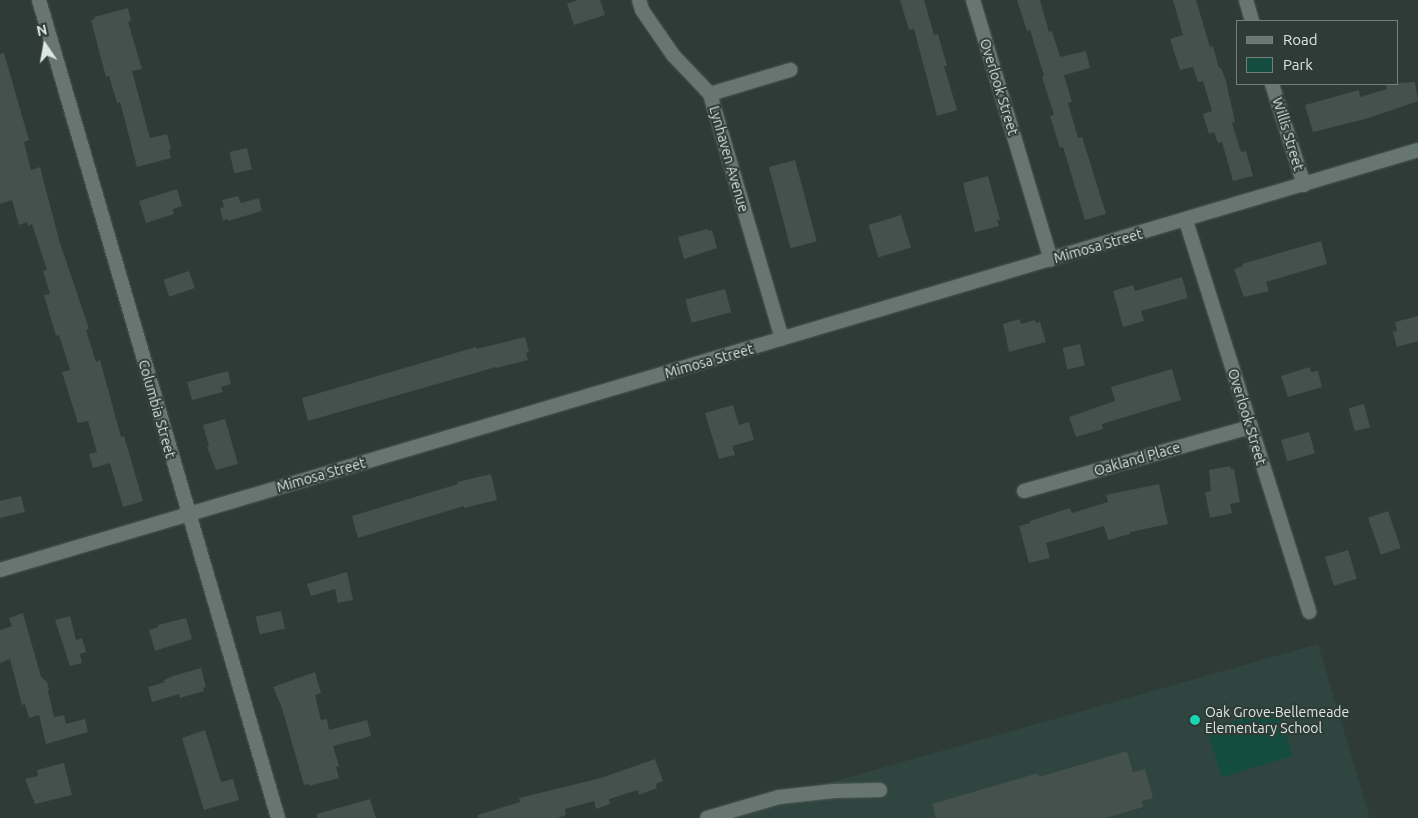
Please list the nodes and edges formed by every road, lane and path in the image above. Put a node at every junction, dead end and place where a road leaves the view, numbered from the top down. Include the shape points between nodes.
1 (39, 0) edge
2 (639, 0) edge
3 (973, 0) edge
4 (1246, 0) edge
5 (1252, 20) edge
6 (790, 70) dead end
7 (1272, 85) edge
8 (710, 94) junction
9 (1418, 150) edge
10 (1304, 185) junction
11 (1186, 221) junction
12 (1051, 260) junction
13 (782, 339) junction
14 (1250, 427) junction
15 (1024, 491) dead end
16 (188, 514) junction
17 (0, 570) edge
18 (1309, 612) dead end
19 (880, 790) dead end
20 (278, 818) edge
21 (707, 818) edge

1 - 16 street, Columbia Street
2 - 8 street, Lynhaven Avenue via 642,10 673,55
3 - 12 street, Overlook Street
4 - 5 street
6 - 8 street
7 - 10 street, Willis Street
8 - 13 street, Lynhaven Avenue
9 - 10 street, Mimosa Street
10 - 11 street, Mimosa Street
11 - 12 street, Mimosa Street
11 - 14 street, Overlook Street
12 - 13 street, Mimosa Street
13 - 16 street, Mimosa Street
14 - 15 street, Oakland Place
14 - 18 street, Overlook Street
16 - 17 street, Mimosa Street
16 - 20 street, Columbia Street
19 - 21 street via 779,797

